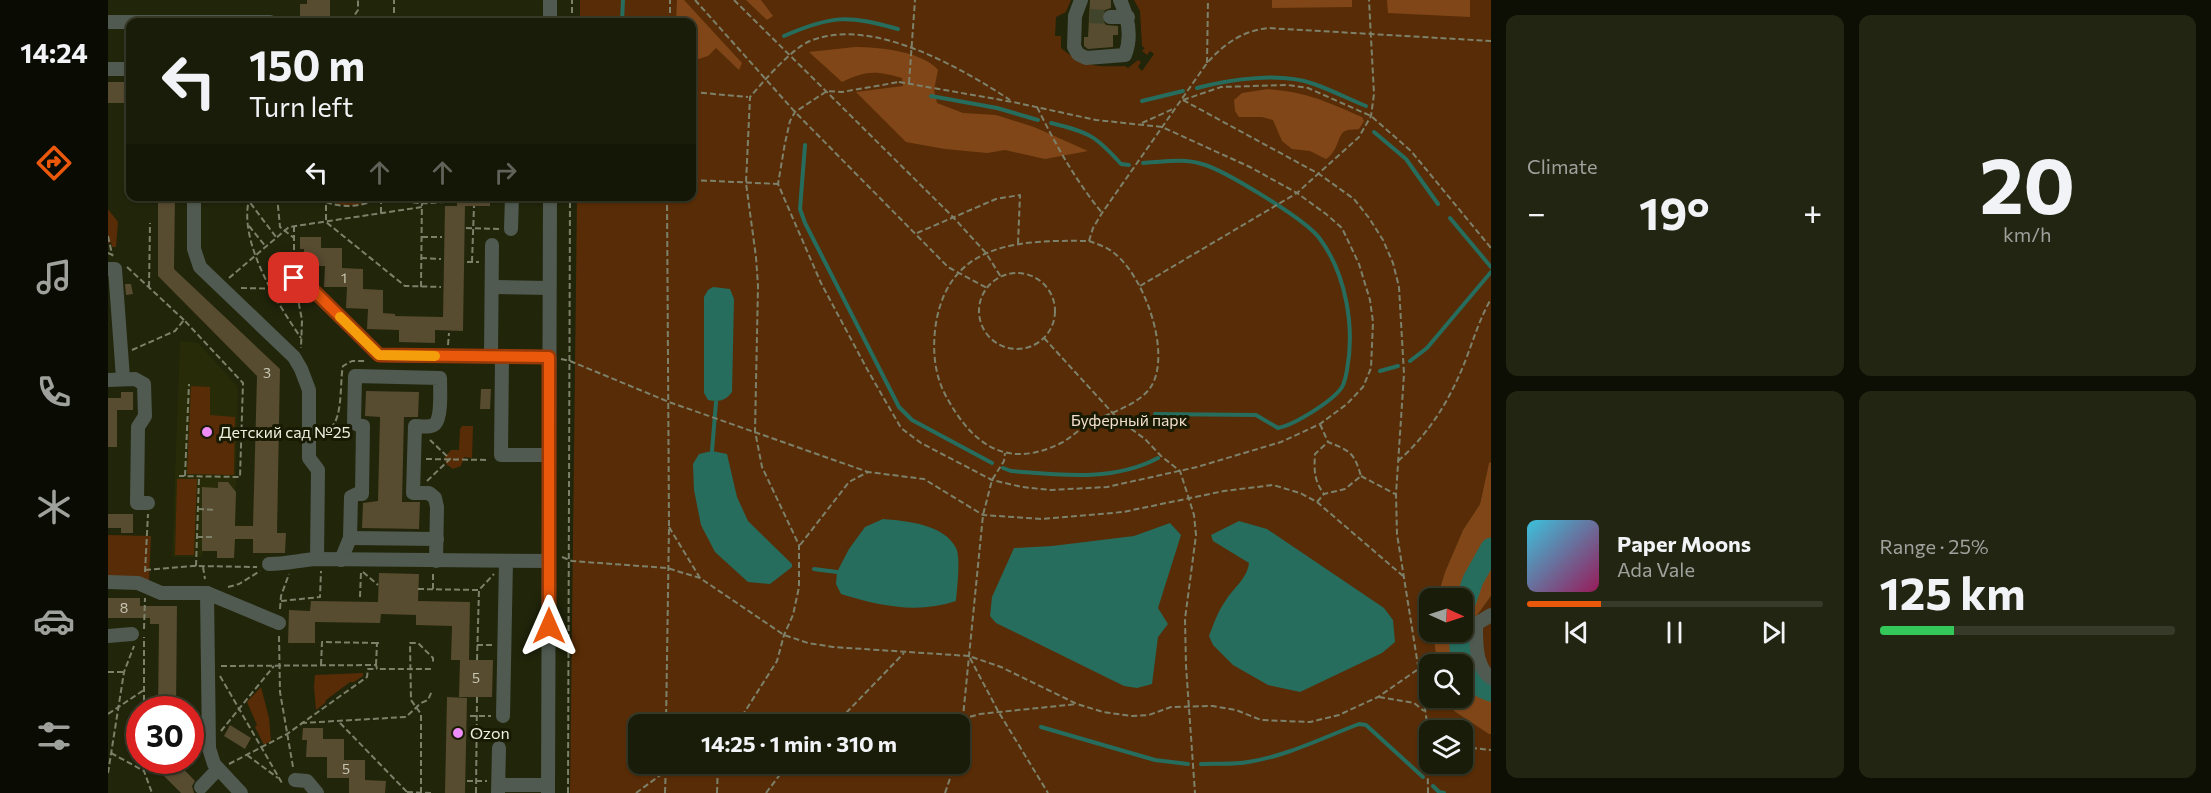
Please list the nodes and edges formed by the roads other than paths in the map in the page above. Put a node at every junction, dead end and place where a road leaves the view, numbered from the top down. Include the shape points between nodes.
1 (550, 0) edge
2 (1081, 0) edge
3 (1120, 0) edge
4 (1075, 16) junction
5 (1090, 16) tunnel mouth
6 (1110, 17) tunnel mouth
7 (1128, 17) junction
8 (550, 18) edge
9 (108, 22) edge
10 (126, 22) edge
11 (108, 69) edge
12 (126, 69) edge
13 (194, 201) edge
14 (512, 201) edge
15 (550, 201) edge
16 (512, 229) road end
17 (492, 245) dead end
18 (108, 269) edge
19 (294, 278) road end
20 (492, 287) junction
21 (549, 288) junction
22 (497, 356) junction
23 (549, 357) junction
24 (123, 378) junction
25 (108, 380) edge
26 (549, 455) junction
27 (148, 503) road end
28 (350, 538) junction
29 (437, 539) junction
30 (319, 560) junction
31 (341, 560) junction
32 (435, 561) junction
33 (506, 561) junction
34 (549, 561) junction
35 (269, 564) dead end
36 (108, 582) edge
37 (207, 593) junction
38 (1491, 615) edge
39 (279, 623) road end
40 (108, 636) edge
41 (138, 637) road end
42 (1491, 678) edge
43 (502, 716) road end
44 (499, 748) dead end
45 (218, 769) junction
46 (287, 782) road end
47 (498, 786) edge
48 (201, 787) dead end
49 (548, 789) edge
50 (241, 793) edge
51 (317, 793) edge

1 - 8 street
2 - 4 street
3 - 7 street
4 - 5 street
4 - 7 street via 1074,47 1086,58 1125,55
6 - 7 street
9 - 10 street
11 - 12 street
13 - 30 street via 194,249 200,267 294,357 309,390 309,458 318,470
14 - 16 street
15 - 21 street
17 - 20 street
18 - 24 street via 115,269
19 - 22 street via 305,282 379,355
20 - 21 street
20 - 22 street
21 - 23 street
22 - 23 street
22 - 26 street via 501,454
23 - 26 street
24 - 25 street
24 - 27 street via 144,384 145,416 138,427 137,503
26 - 34 street
28 - 29 street
28 - 29 street via 351,497 362,494 363,426 354,422 355,376 440,378 439,415 435,423 415,426 413,493 435,498
28 - 31 street
29 - 32 street
30 - 31 street
30 - 35 street
31 - 32 street
32 - 33 street
33 - 34 street
33 - 43 street
34 - 49 street
36 - 37 street via 138,583 161,593
37 - 39 street
37 - 45 street via 211,666 209,748
38 - 42 street via 1476,624 1476,645 1482,669
40 - 41 street
44 - 47 street
45 - 48 street
45 - 50 street
46 - 51 street via 307,781
47 - 49 street

